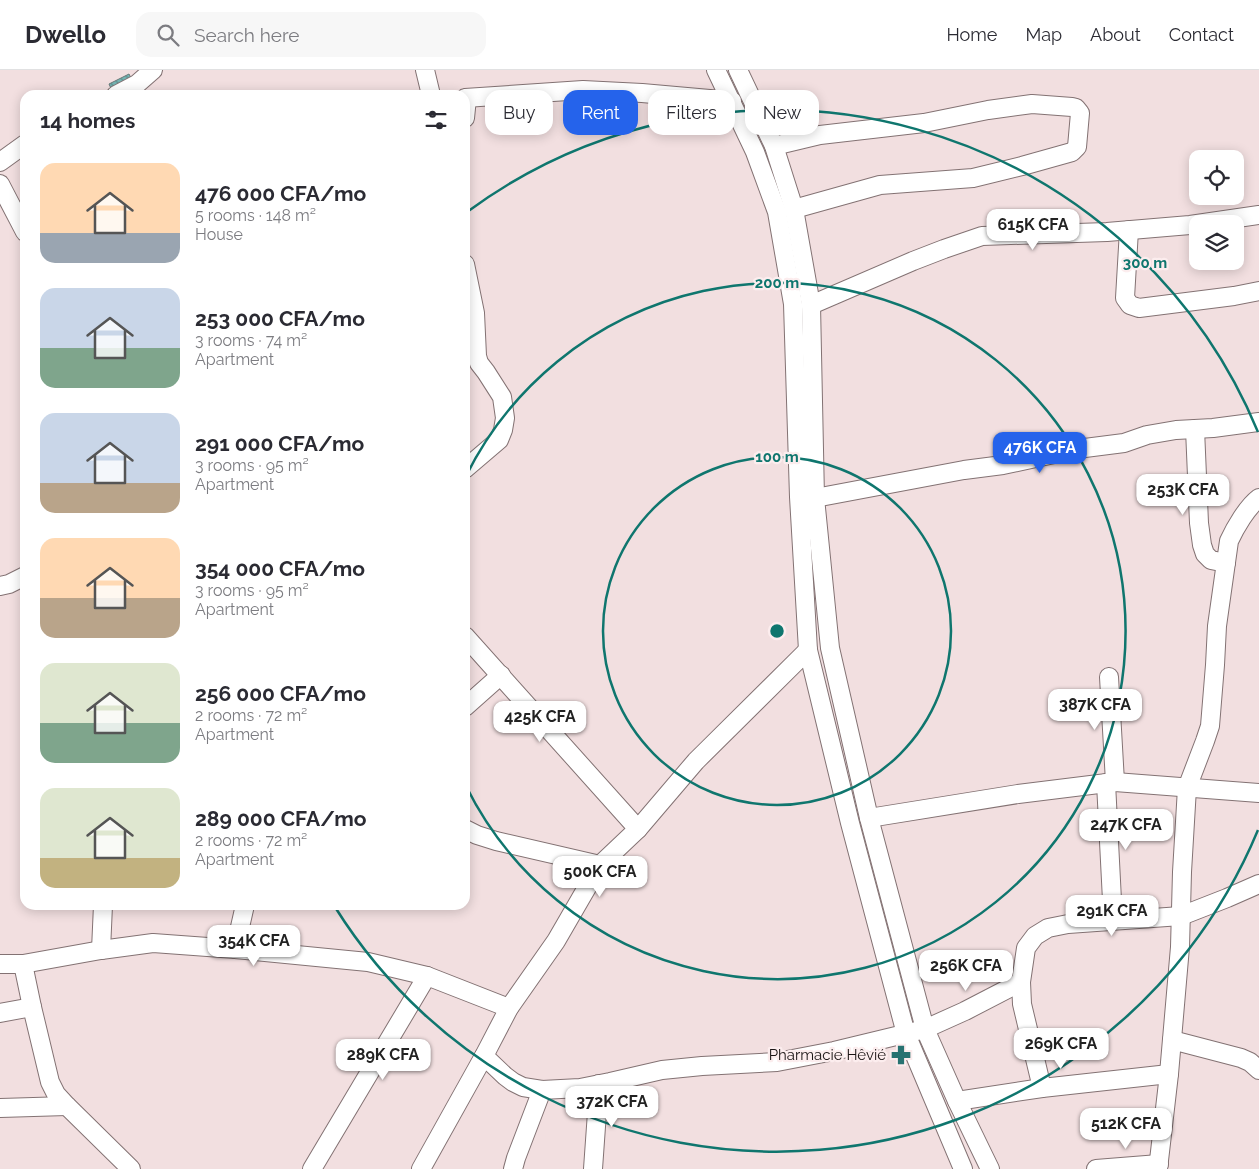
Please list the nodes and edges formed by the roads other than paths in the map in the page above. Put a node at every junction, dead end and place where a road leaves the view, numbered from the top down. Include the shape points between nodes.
1 (425, 70) edge
2 (716, 70) edge
3 (738, 70) edge
4 (149, 71) edge
5 (126, 90) edge
6 (431, 90) edge
7 (726, 90) edge
8 (648, 94) edge
9 (470, 98) edge
10 (735, 108) edge
11 (774, 146) junction
12 (20, 148) edge
13 (0, 162) edge
14 (0, 184) edge
15 (794, 209) junction
16 (1259, 215) edge
17 (20, 222) edge
18 (1129, 230) junction
19 (470, 289) edge
20 (1259, 291) edge
21 (811, 305) junction
22 (1259, 422) edge
23 (1196, 429) junction
24 (470, 465) edge
25 (815, 498) junction
26 (1259, 498) edge
27 (1226, 564) junction
28 (20, 579) edge
29 (0, 586) edge
30 (470, 641) edge
31 (808, 650) junction
32 (501, 675) junction
33 (1108, 678) dead end
34 (470, 703) edge
35 (1111, 782) junction
36 (1187, 788) junction
37 (1259, 793) edge
38 (869, 818) junction
39 (638, 829) junction
40 (470, 832) edge
41 (600, 865) junction
42 (1259, 884) edge
43 (103, 910) edge
44 (244, 910) edge
45 (1181, 916) junction
46 (1113, 920) junction
47 (235, 949) junction
48 (101, 950) junction
49 (0, 964) edge
50 (23, 964) junction
51 (427, 976) junction
52 (1021, 982) junction
53 (32, 1007) junction
54 (509, 1008) junction
55 (0, 1014) edge
56 (925, 1029) junction
57 (906, 1034) junction
58 (1172, 1040) junction
59 (484, 1056) junction
60 (1259, 1070) edge
61 (1169, 1074) junction
62 (599, 1084) junction
63 (1042, 1088) junction
64 (542, 1090) junction
65 (957, 1101) junction
66 (67, 1106) junction
67 (0, 1108) edge
68 (125, 1166) edge
69 (1158, 1166) edge
70 (312, 1169) edge
71 (421, 1169) edge
72 (513, 1169) edge
73 (593, 1169) edge
74 (963, 1169) edge
75 (990, 1169) edge
76 (1096, 1169) edge

1 - 6 street
2 - 7 street
3 - 11 street
4 - 5 street via 137,84
8 - 9 street via 583,90
10 - 31 street via 776,212 792,304
11 - 15 street
11 - 15 street via 820,135 924,123 1032,104 1072,106 1080,113 1077,147 1072,152 973,178 880,186
12 - 13 street
14 - 17 street
15 - 21 street
16 - 18 street
18 - 20 street via 1126,298 1130,305 1138,308
18 - 21 street via 982,236 913,261
19 - 24 street via 479,364 502,397 505,418 499,440
21 - 25 street
22 - 23 street
23 - 25 street via 1147,435 1124,443
23 - 27 street via 1202,545 1211,560
25 - 38 street via 830,648
26 - 27 street via 1233,531
27 - 36 street via 1217,626 1210,726
28 - 29 street
30 - 32 street
31 - 39 street via 696,761
31 - 57 street
32 - 34 street
32 - 39 street
33 - 35 street
35 - 36 street
35 - 38 street
35 - 46 street
36 - 37 street
36 - 45 street
38 - 56 street
39 - 41 street
40 - 41 street via 496,841
41 - 54 street via 556,940
42 - 45 street
43 - 48 street
44 - 47 street
45 - 46 street
45 - 58 street
46 - 52 street via 1048,928 1035,936 1026,948
47 - 48 street via 154,943
47 - 51 street via 368,962
48 - 50 street
49 - 50 street
50 - 53 street
51 - 54 street
51 - 70 street
52 - 56 street
52 - 63 street via 1022,1004
53 - 55 street
53 - 66 street via 50,1082
54 - 59 street
56 - 57 street
56 - 65 street
57 - 62 street via 777,1062 662,1070
57 - 74 street
58 - 60 street via 1241,1058
58 - 61 street
59 - 64 street via 513,1082
59 - 71 street
61 - 63 street
61 - 69 street
62 - 64 street
62 - 73 street
63 - 65 street
64 - 72 street
65 - 75 street
66 - 67 street
66 - 68 street
69 - 76 street

